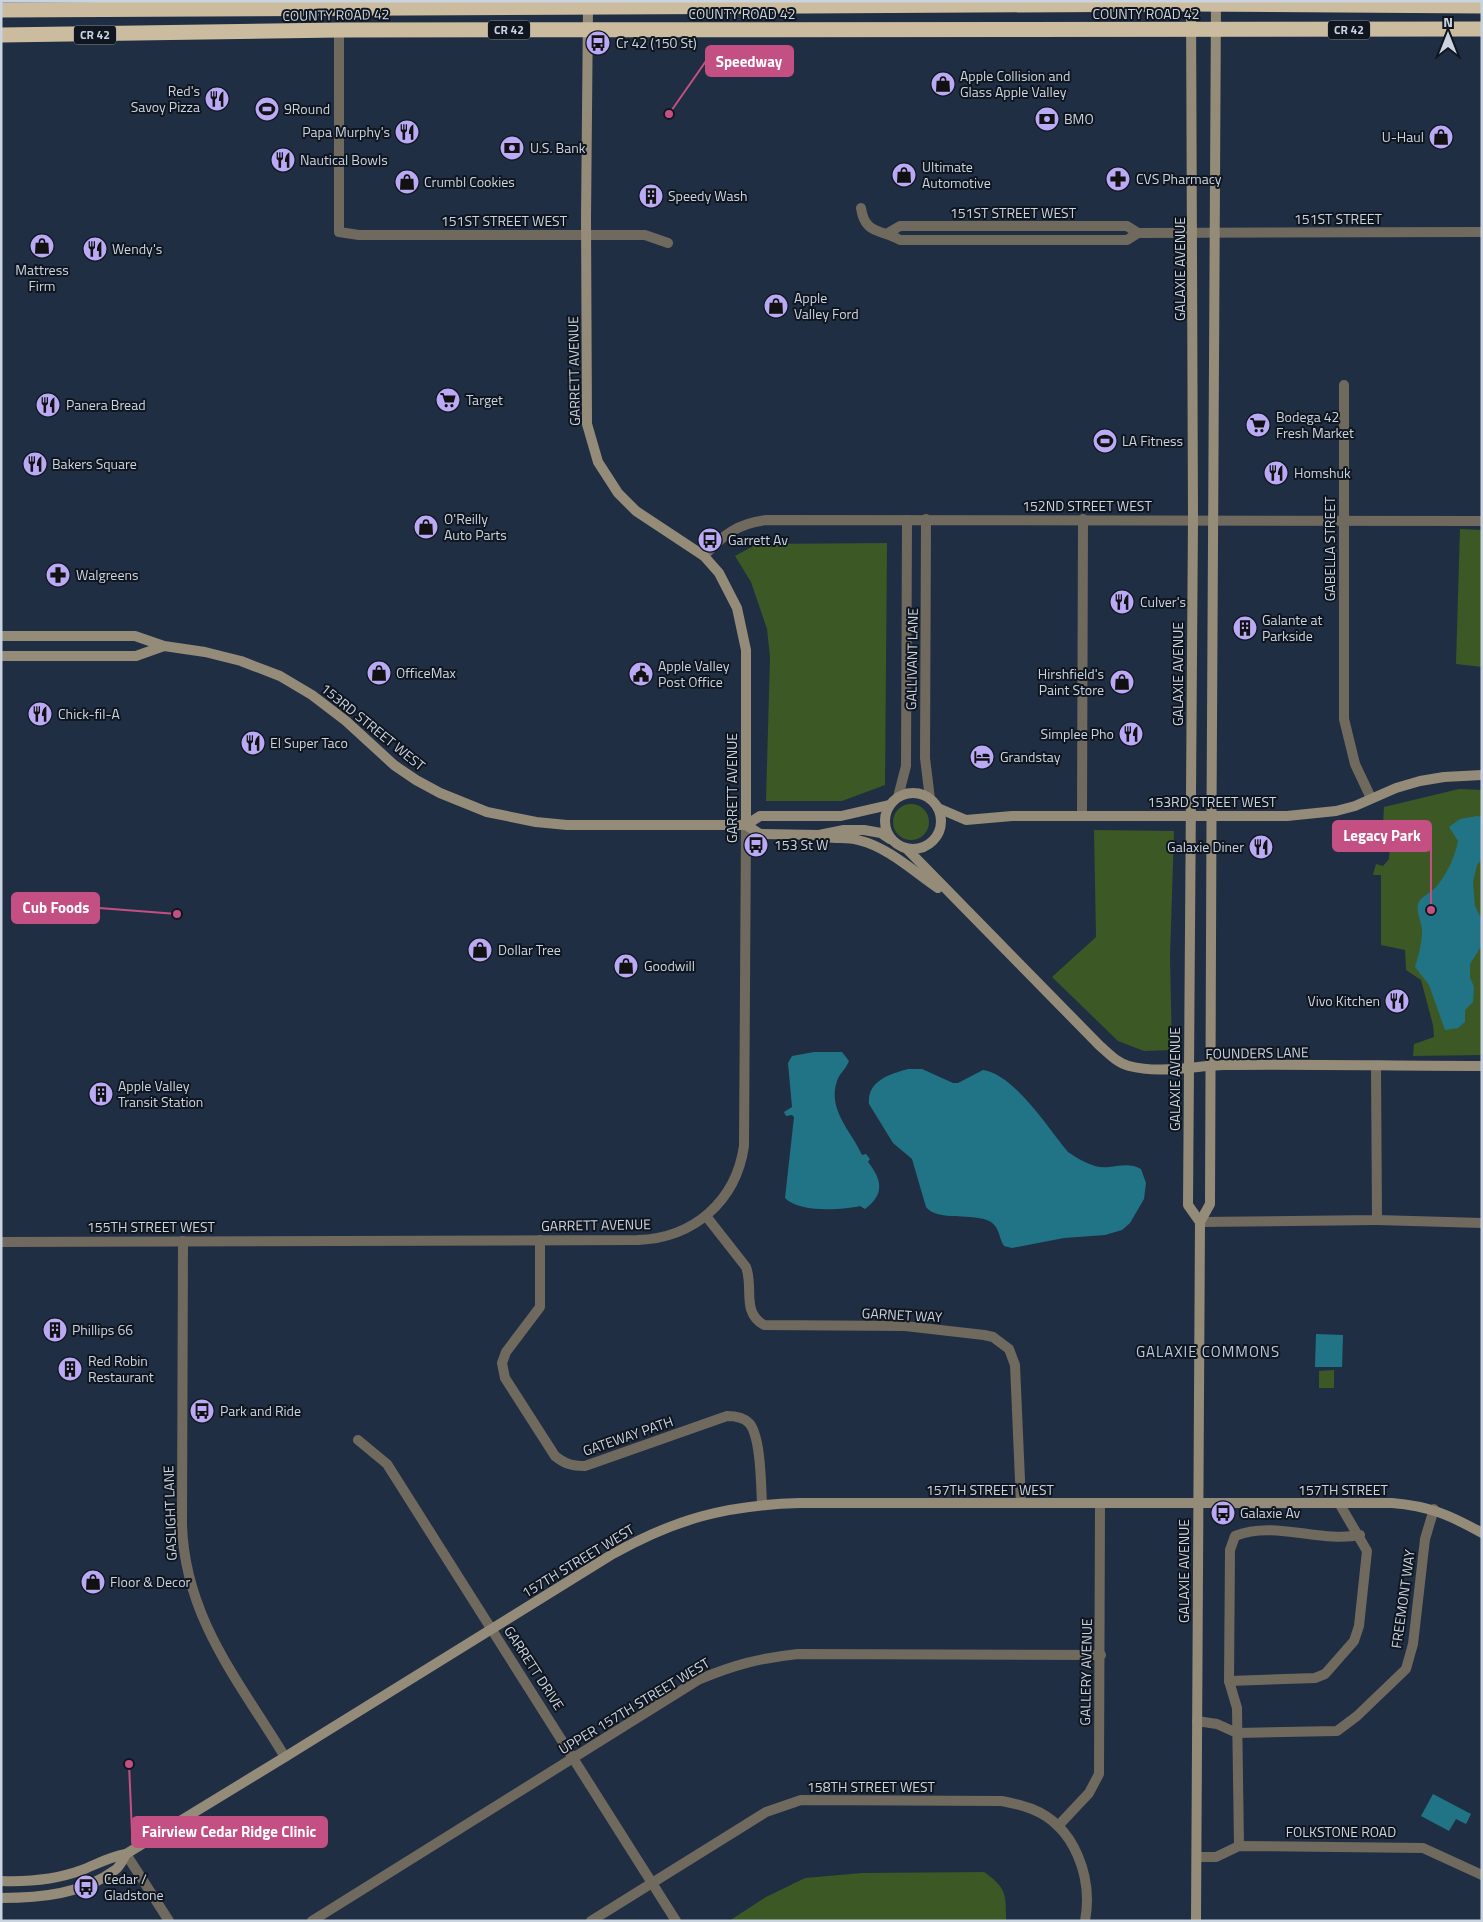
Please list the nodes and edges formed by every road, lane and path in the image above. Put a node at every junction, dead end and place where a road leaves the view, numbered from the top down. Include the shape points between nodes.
1 (1192, 2) edge
2 (1216, 3) edge
3 (588, 4) edge
4 (1482, 6) edge
5 (1, 10) edge
6 (1482, 29) edge
7 (339, 30) junction
8 (588, 30) junction
9 (1192, 31) junction
10 (1216, 31) junction
11 (1, 35) edge
12 (861, 208) dead end
13 (1482, 232) edge
14 (1194, 233) junction
15 (1213, 233) junction
16 (586, 235) junction
17 (668, 243) dead end
18 (1344, 385) dead end
19 (1083, 519) junction
20 (1193, 519) junction
21 (1214, 519) junction
22 (907, 520) junction
23 (926, 520) junction
24 (1343, 521) junction
25 (1482, 521) edge
26 (704, 556) junction
27 (1, 636) edge
28 (164, 646) junction
29 (1, 656) edge
30 (1482, 775) edge
31 (898, 797) junction
32 (1371, 798) junction
33 (930, 799) junction
34 (889, 805) junction
35 (938, 808) junction
36 (1082, 816) junction
37 (1191, 816) junction
38 (1212, 816) junction
39 (746, 825) junction
40 (819, 835) junction
41 (893, 841) junction
42 (906, 848) junction
43 (951, 896) junction
44 (1211, 1066) junction
45 (1376, 1066) junction
46 (1482, 1066) edge
47 (1189, 1068) junction
48 (706, 1216) junction
49 (1377, 1220) junction
50 (1200, 1222) junction
51 (1482, 1223) edge
52 (301, 1240) joint
53 (540, 1240) junction
54 (183, 1241) junction
55 (1, 1242) edge
56 (358, 1440) dead end
57 (1021, 1503) junction
58 (1339, 1503) junction
59 (762, 1504) junction
60 (1100, 1504) junction
61 (1198, 1504) junction
62 (1434, 1509) junction
63 (1482, 1533) edge
64 (1360, 1535) junction
65 (492, 1629) junction
66 (1101, 1655) junction
67 (1229, 1681) junction
68 (1198, 1721) junction
69 (1237, 1733) junction
70 (286, 1757) junction
71 (574, 1757) junction
72 (1058, 1826) junction
73 (1239, 1846) junction
74 (126, 1854) junction
75 (1197, 1857) junction
76 (1482, 1875) edge
77 (1, 1881) edge
78 (652, 1883) junction
79 (1, 1898) edge
80 (169, 1921) edge
81 (312, 1921) edge
82 (591, 1921) edge
83 (676, 1921) edge
84 (1085, 1921) edge
85 (1196, 1921) edge

1 - 2 highway, COUNTY ROAD 42 / CR 42
1 - 3 highway, COUNTY ROAD 42 / CR 42
1 - 9 street, GALAXIE AVENUE
2 - 4 highway, COUNTY ROAD 42 / CR 42
2 - 10 street, GALAXIE AVENUE
3 - 5 highway, COUNTY ROAD 42 / CR 42
3 - 8 street, GARRETT AVENUE
6 - 10 highway, COUNTY ROAD 42 / CR 42
7 - 8 highway, COUNTY ROAD 42 / CR 42
7 - 11 highway, COUNTY ROAD 42 / CR 42
7 - 16 street, 151ST STREET WEST via 339,232 359,235
8 - 9 highway, COUNTY ROAD 42 / CR 42
8 - 16 street, GARRETT AVENUE
9 - 10 highway, COUNTY ROAD 42 / CR 42
9 - 14 street, GALAXIE AVENUE
10 - 15 street, GALAXIE AVENUE
12 - 14 street, 151ST STREET WEST via 863,220 869,227 888,233 900,226 1127,226 1138,233
13 - 15 street, 151ST STREET
14 - 15 street, 151ST STREET
14 - 20 street, GALAXIE AVENUE
15 - 21 street, GALAXIE AVENUE
16 - 17 street, 151ST STREET WEST via 645,235
16 - 26 street, GARRETT AVENUE via 586,413 593,450 605,475 627,503
18 - 24 street, GABELLA STREET
19 - 20 street, 152ND STREET WEST
19 - 23 street, 152ND STREET WEST
19 - 36 street
20 - 21 street, 152ND STREET WEST
20 - 37 street, GALAXIE AVENUE
21 - 24 street, 152ND STREET WEST
21 - 38 street, GALAXIE AVENUE
22 - 23 street, 152ND STREET WEST
22 - 26 street, 152ND STREET WEST via 753,522 728,531
22 - 31 street, GALLIVANT LANE via 906,766
23 - 33 street, GALLIVANT LANE via 925,758
24 - 25 street, 152ND STREET WEST
24 - 32 street, GABELLA STREET via 1344,719 1355,764
26 - 39 street, GARRETT AVENUE via 728,588 743,631 746,657
27 - 28 street, 153RD STREET WEST via 135,636
28 - 29 street, 153RD STREET WEST via 136,656
28 - 39 street, 153RD STREET WEST via 241,661 280,676 329,707 375,749 416,780 447,797 487,812 567,825
30 - 32 street, 153RD STREET WEST via 1444,777
31 - 33 street via 914,793
31 - 34 street
32 - 38 street, 153RD STREET WEST via 1355,806 1320,814
33 - 35 street
34 - 39 street, 153RD STREET WEST via 841,816 760,816
34 - 41 street via 884,820
35 - 36 street, 153RD STREET WEST via 966,820
35 - 42 street via 940,826 932,842 915,849
36 - 37 street, 153RD STREET WEST
37 - 38 street, 153RD STREET WEST
37 - 47 street, GALAXIE AVENUE
38 - 44 street, GALAXIE AVENUE
39 - 40 street, 153RD STREET WEST via 760,834
39 - 48 street, GARRETT AVENUE via 744,1146 738,1175 723,1199
40 - 41 street, 153RD STREET WEST via 864,830 881,833
40 - 43 street, FOUNDERS LANE via 875,846
41 - 42 street
42 - 43 street, FOUNDERS LANE
43 - 47 street, FOUNDERS LANE via 1114,1059 1127,1066 1145,1069
44 - 45 street, FOUNDERS LANE
44 - 47 street, FOUNDERS LANE
44 - 50 street, GALAXIE AVENUE via 1210,1204
45 - 46 street, FOUNDERS LANE
45 - 49 street
47 - 50 street, GALAXIE AVENUE via 1188,1205
48 - 53 street, GARRETT AVENUE via 683,1230 653,1239
48 - 57 street, GARNET WAY via 746,1267 751,1312 764,1325 905,1326 993,1337 1008,1349 1015,1366
49 - 50 street
49 - 51 street
50 - 61 street, GALAXIE AVENUE
52 - 53 street, GARRETT AVENUE
52 - 54 street, 155TH STREET WEST
53 - 59 street, GATEWAY PATH via 540,1307 506,1352 502,1363 505,1378 555,1456 574,1466 585,1466 727,1416 738,1416 748,1421 756,1434
54 - 55 street, 155TH STREET WEST
54 - 70 street, GASLIGHT LANE via 182,1525 185,1565 206,1628
56 - 65 street, GARRETT DRIVE via 387,1464
57 - 59 street, 157TH STREET WEST
57 - 60 street, 157TH STREET WEST
58 - 61 street, 157TH STREET
58 - 62 street, 157TH STREET via 1392,1503
58 - 64 street
59 - 65 street, 157TH STREET WEST via 704,1515 643,1538
60 - 61 street, 157TH STREET WEST
60 - 66 street, GALLERY AVENUE
61 - 68 street, GALAXIE AVENUE
62 - 63 street, 157TH STREET
62 - 69 street, FREEMONT WAY via 1425,1539 1418,1606 1406,1669 1357,1716 1336,1731
64 - 67 street via 1367,1551 1359,1626 1354,1640 1324,1674 1315,1678
64 - 67 street via 1346,1538 1298,1532 1247,1531 1235,1536 1230,1550
65 - 70 street, 157TH STREET WEST
65 - 71 street, GARRETT DRIVE
66 - 71 street, UPPER 157TH STREET WEST via 798,1654 761,1658 698,1680
66 - 72 street, GALLERY AVENUE via 1099,1774 1089,1793
67 - 69 street via 1237,1708
68 - 69 street, FREEMONT WAY via 1218,1724
68 - 75 street, GALAXIE AVENUE
69 - 73 street
70 - 74 street, 157TH STREET WEST
71 - 78 street, GARRETT DRIVE
71 - 81 street, UPPER 157TH STREET WEST
72 - 78 street, 158TH STREET WEST via 1032,1809 1002,1801 801,1800 766,1812
72 - 84 street via 1081,1862 1088,1887
73 - 75 street, FOLKSTONE ROAD via 1216,1857
73 - 76 street, FOLKSTONE ROAD via 1423,1848
74 - 77 street, 157TH STREET WEST via 106,1858 55,1878
74 - 79 street, 157TH STREET WEST via 117,1869 76,1889 46,1896
74 - 80 street
75 - 85 street, GALAXIE AVENUE
78 - 82 street, 158TH STREET WEST
78 - 83 street, GARRETT DRIVE

